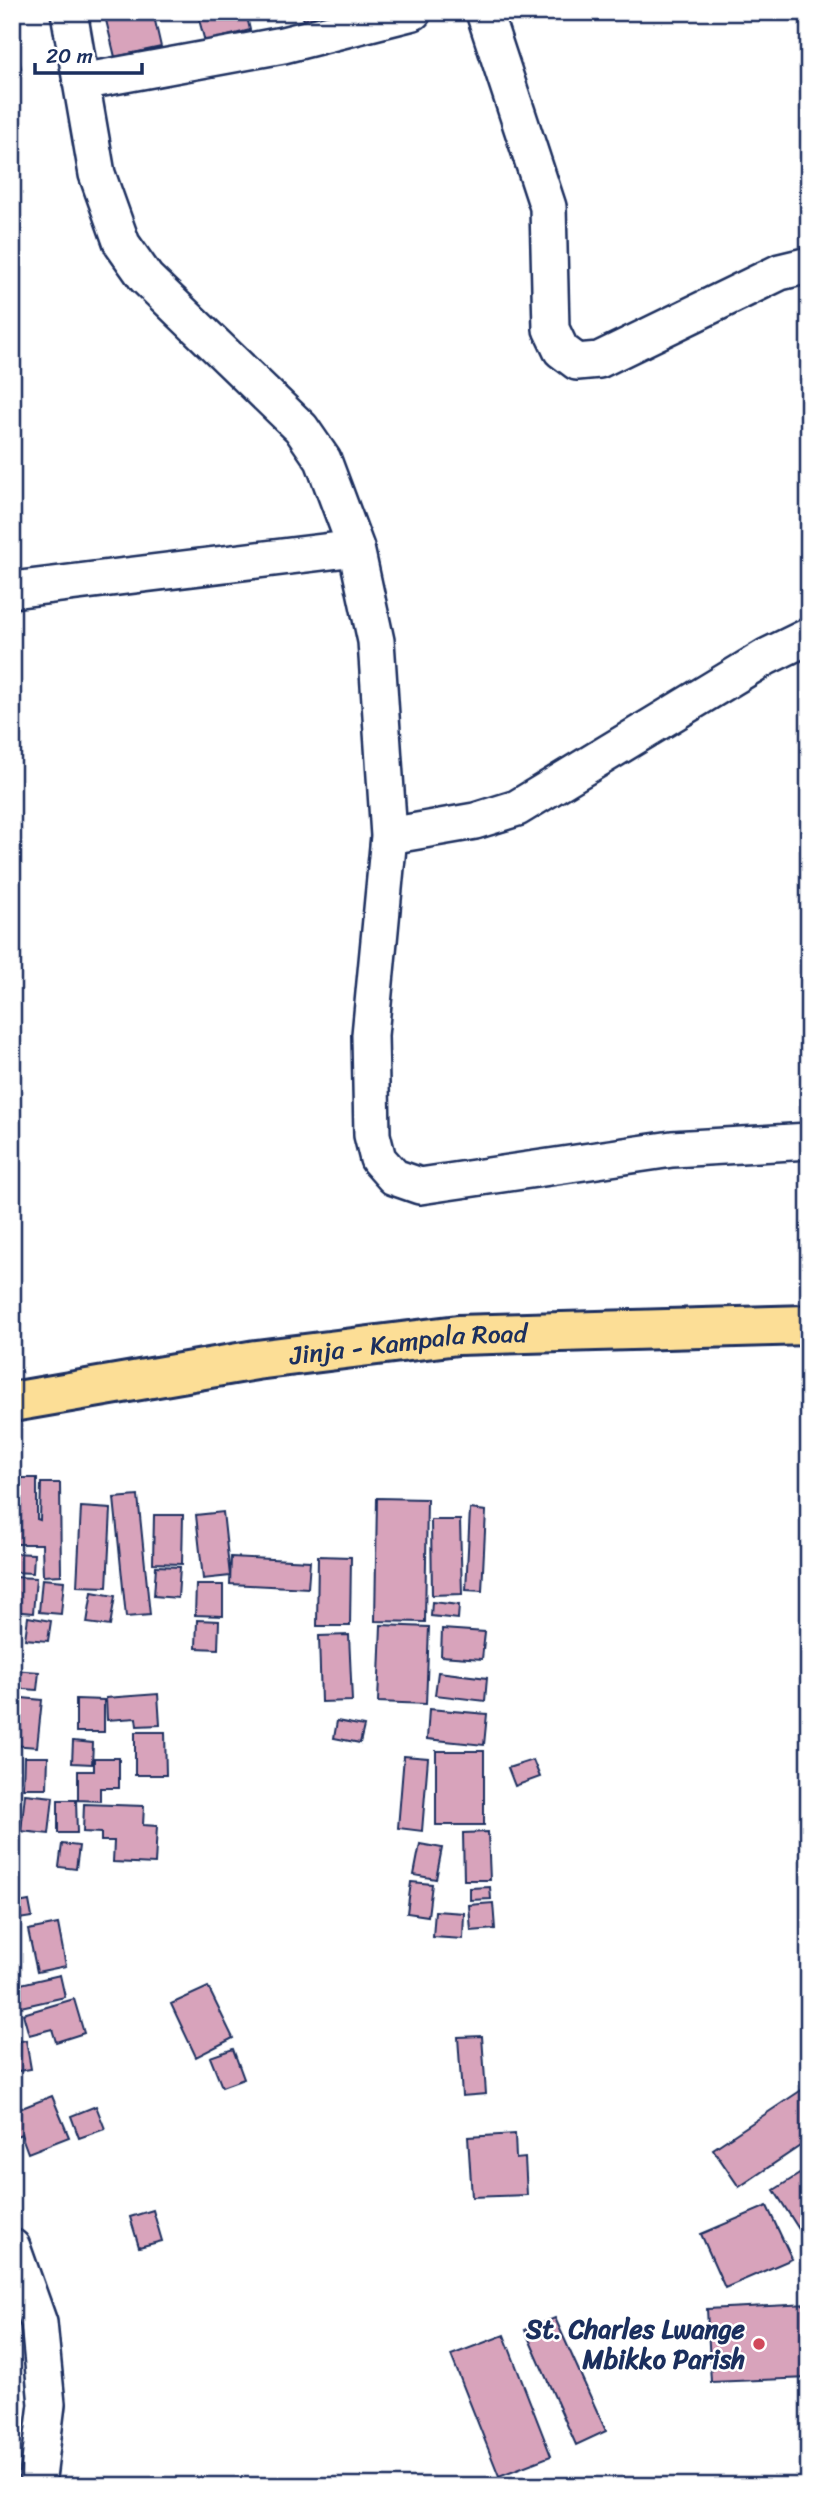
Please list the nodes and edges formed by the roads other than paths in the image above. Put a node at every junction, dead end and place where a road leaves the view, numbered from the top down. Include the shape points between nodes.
1 (69, 12) edge
2 (413, 12) edge
3 (484, 12) edge
4 (81, 82) junction
5 (809, 265) edge
6 (356, 548) junction
7 (12, 590) edge
8 (809, 635) edge
9 (389, 836) junction
10 (809, 1142) edge
11 (809, 1325) edge
12 (12, 1402) edge
13 (12, 2247) edge
14 (37, 2486) edge

1 - 4 street
2 - 4 street via 283,45
3 - 5 street via 548,207 551,329 561,350 577,362 599,360 780,272
4 - 6 street via 97,174 122,244 146,278 302,428 323,460
6 - 7 street
6 - 9 street via 376,641
8 - 9 street via 517,808 475,821
9 - 10 street via 370,1035 372,1135 378,1159 394,1178 420,1186 671,1149
11 - 12 highway, Jinja - Kampala Road via 458,1335 256,1360
13 - 14 street via 39,2323 47,2404

